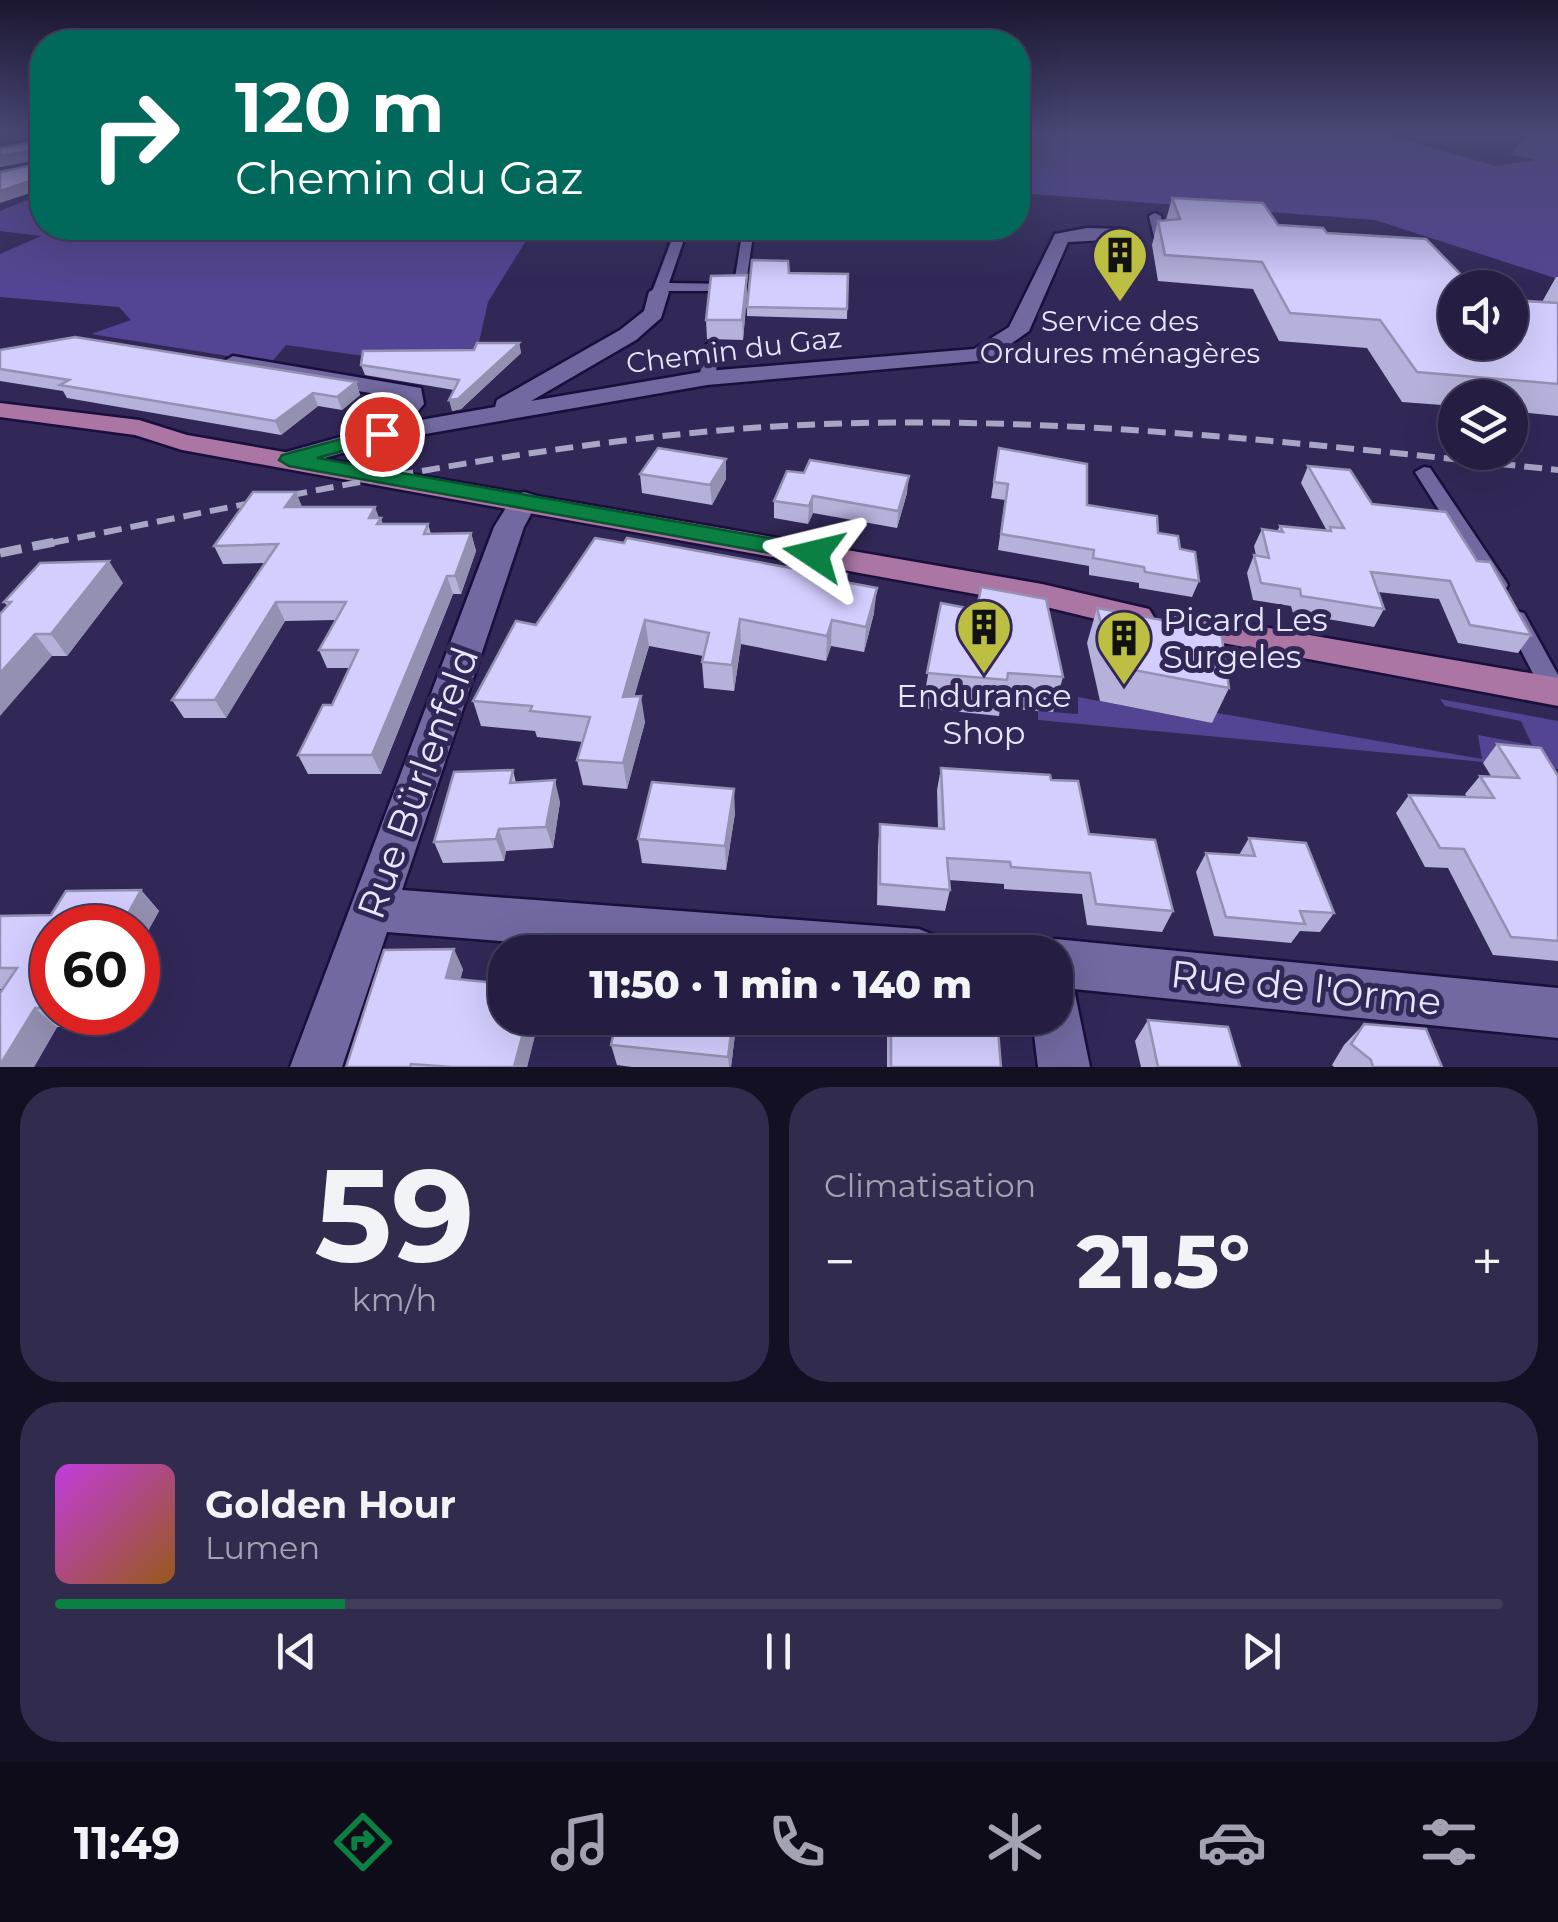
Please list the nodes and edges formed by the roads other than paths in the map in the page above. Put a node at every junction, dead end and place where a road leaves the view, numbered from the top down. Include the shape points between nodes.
1 (1154, 216) dead end
2 (1125, 234) dead end
3 (1160, 237) edge
4 (678, 240) edge
5 (747, 240) edge
6 (660, 290) junction
7 (713, 344) dead end
8 (980, 355) junction
9 (206, 358) edge
10 (1039, 358) dead end
11 (707, 378) junction
12 (0, 410) edge
13 (486, 416) junction
14 (382, 434) junction
15 (289, 460) junction
16 (1424, 472) dead end
17 (524, 501) junction
18 (1556, 692) edge
19 (372, 909) junction
20 (703, 935) edge
21 (1073, 966) edge
22 (1558, 1012) edge
23 (1060, 1035) edge
24 (316, 1067) edge
25 (1064, 1067) edge

1 - 3 lane
2 - 8 street via 1061,238 1018,331
4 - 6 lane
5 - 6 lane via 740,288
6 - 13 street via 654,314 628,335
7 - 11 lane
8 - 10 lane
8 - 11 street, Chemin du Gaz
9 - 14 street via 412,392 412,404
11 - 13 street, Chemin du Gaz
12 - 15 main road via 139,428
13 - 14 street, Chemin du Gaz
14 - 15 street, Chemin du Gaz
15 - 17 main road
16 - 18 lane via 1484,561
17 - 18 main road
17 - 19 street, Rue Bürlenfeld
19 - 20 street
19 - 24 street, Rue Bürlenfeld
21 - 22 street, Rue de l'Orme
23 - 25 street

